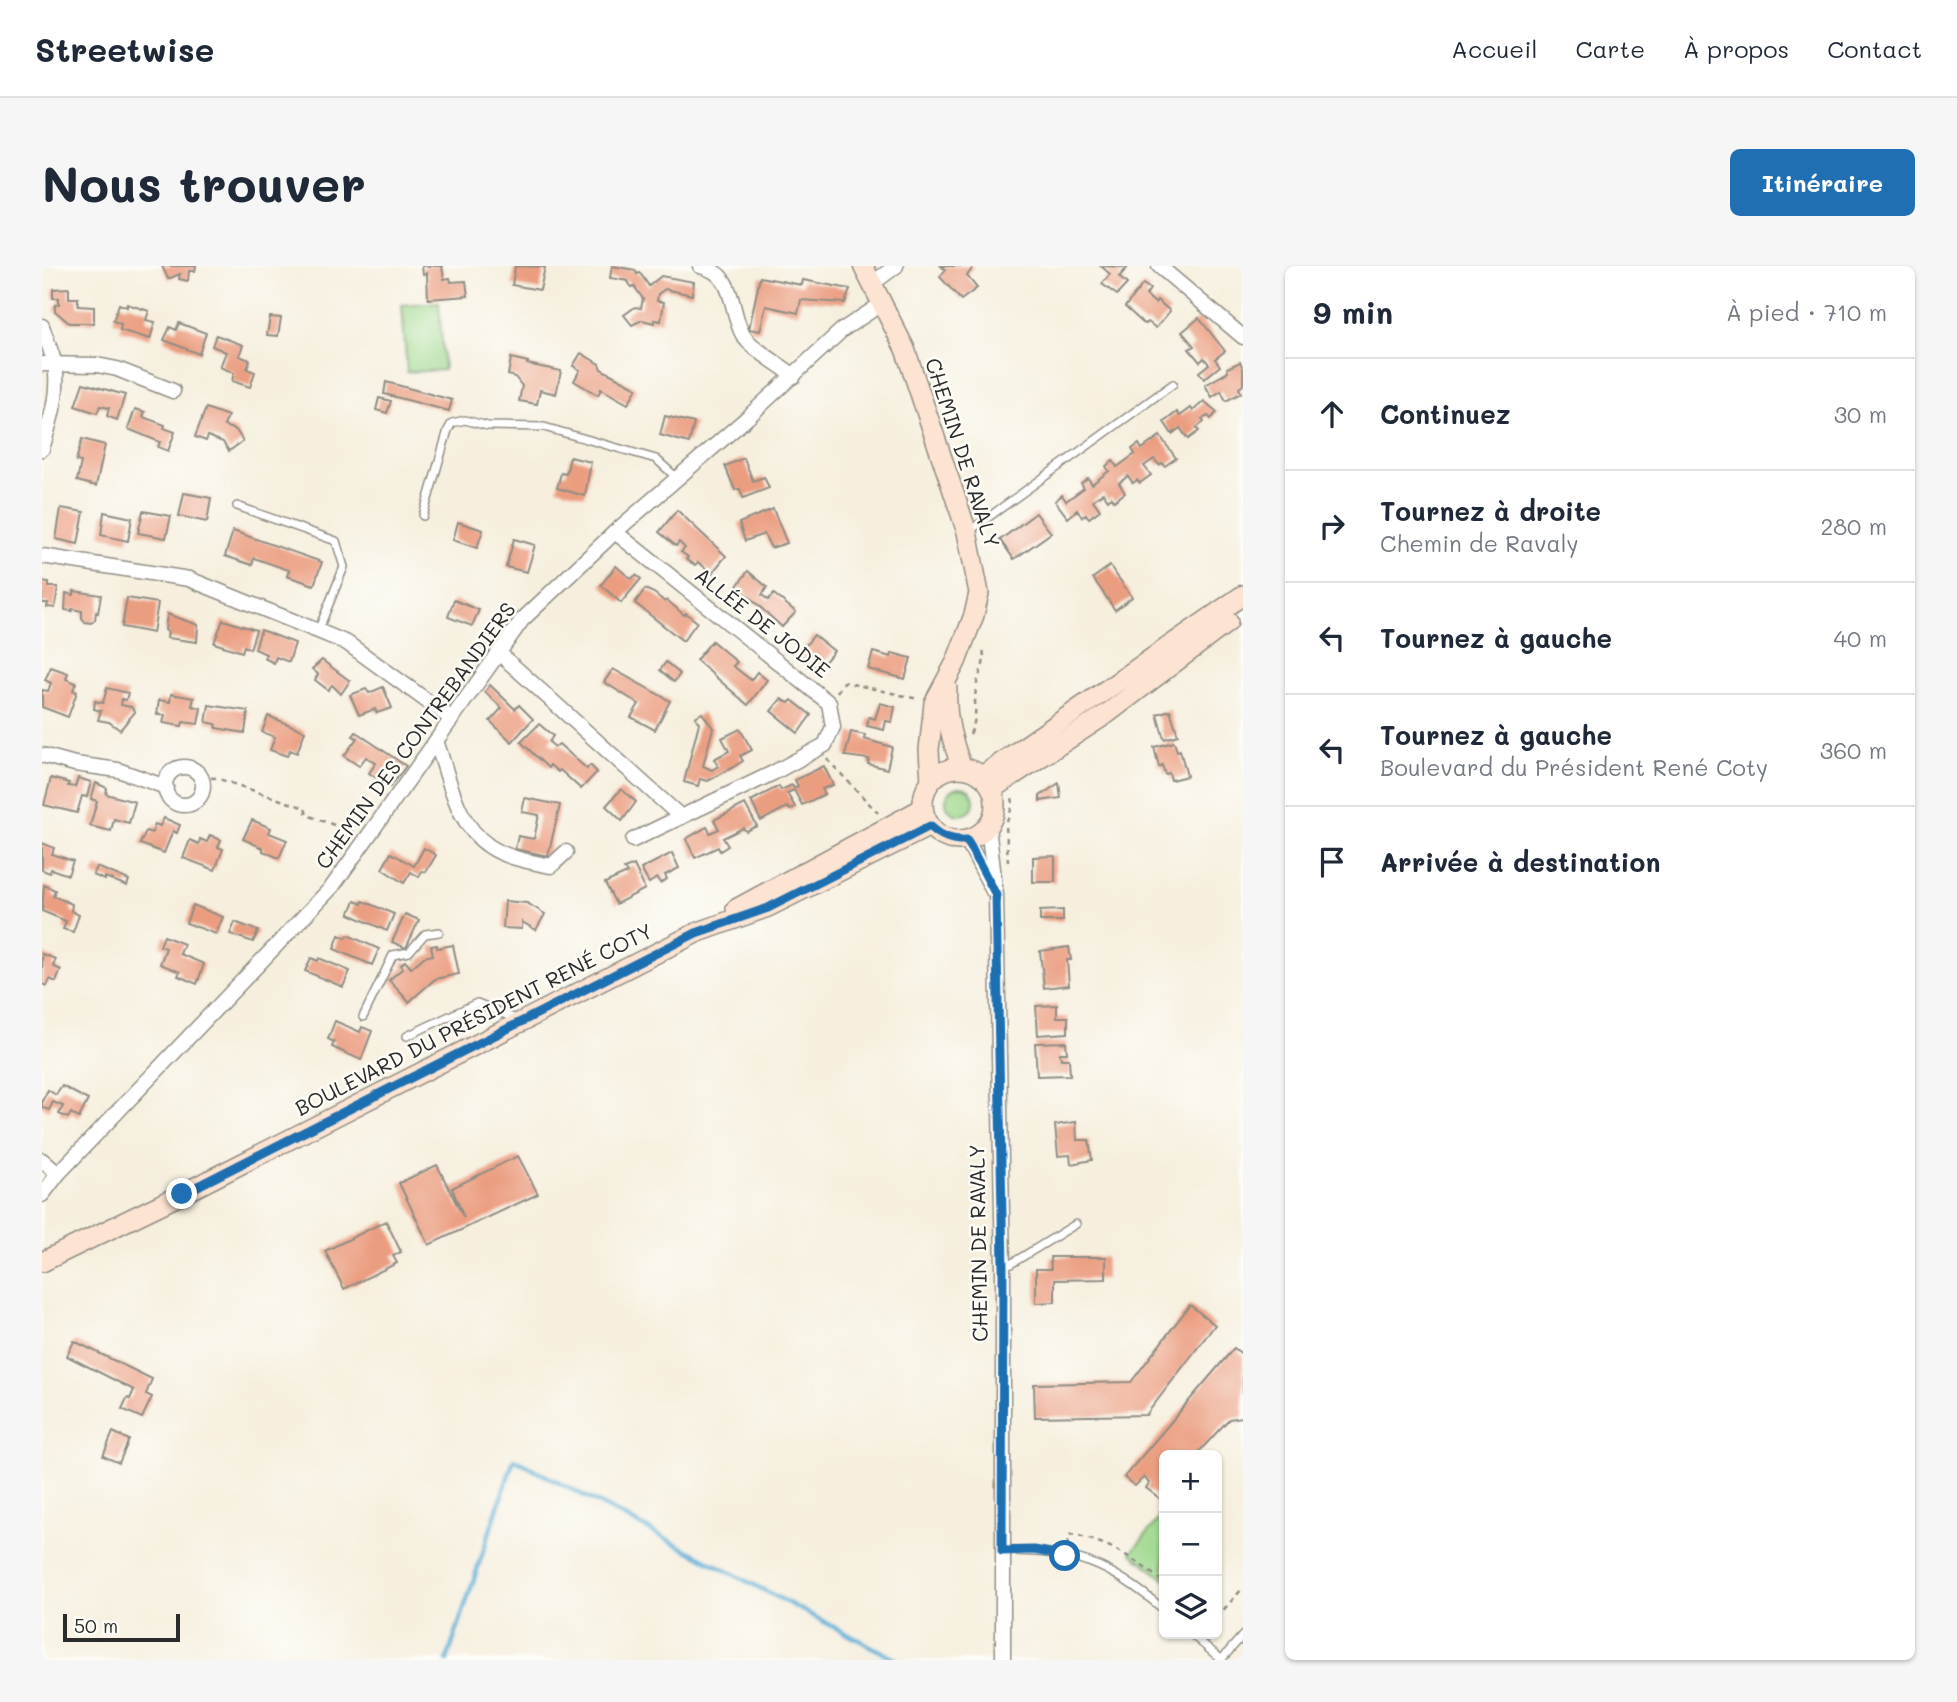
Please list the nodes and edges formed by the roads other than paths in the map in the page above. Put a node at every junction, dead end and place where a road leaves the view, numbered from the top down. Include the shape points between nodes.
1 (700, 266) edge
2 (896, 266) edge
3 (1159, 266) edge
4 (868, 274) edge
5 (883, 303) junction
6 (42, 327) edge
7 (1243, 337) edge
8 (48, 365) edge
9 (794, 376) junction
10 (1173, 384) dead end
11 (173, 391) dead end
12 (42, 449) edge
13 (677, 478) junction
14 (237, 506) dead end
15 (423, 516) dead end
16 (615, 532) junction
17 (967, 532) junction
18 (42, 556) edge
19 (1243, 595) edge
20 (1243, 611) edge
21 (318, 631) junction
22 (500, 654) junction
23 (947, 680) junction
24 (452, 719) junction
25 (436, 741) junction
26 (42, 754) edge
27 (962, 768) junction
28 (931, 781) junction
29 (987, 783) junction
30 (166, 787) junction
31 (681, 817) junction
32 (927, 817) junction
33 (988, 826) junction
34 (634, 840) dead end
35 (967, 840) junction
36 (566, 852) dead end
37 (996, 895) junction
38 (439, 932) dead end
39 (363, 1017) dead end
40 (520, 1021) junction
41 (407, 1036) dead end
42 (42, 1160) edge
43 (58, 1174) junction
44 (42, 1195) edge
45 (1076, 1224) dead end
46 (42, 1262) edge
47 (1003, 1268) junction
48 (1002, 1551) junction
49 (1159, 1606) edge
50 (1243, 1635) edge
51 (1197, 1639) edge
52 (1003, 1660) edge
53 (1222, 1660) edge

1 - 9 street via 721,277 734,301 743,335
2 - 4 street
3 - 7 street
4 - 5 main road, CHEMIN DE RAVALY
5 - 9 street, CHEMIN DES CONTREBANDIERS via 842,330
5 - 17 main road, CHEMIN DE RAVALY via 905,349
6 - 8 street
8 - 11 street via 117,369
8 - 12 street via 55,407
9 - 13 street, CHEMIN DES CONTREBANDIERS
10 - 17 lane
13 - 15 lane via 656,459 544,427 488,426 465,420 452,423 448,430
13 - 16 street, CHEMIN DES CONTREBANDIERS
14 - 21 lane via 336,541 344,567
16 - 22 street, CHEMIN DES CONTREBANDIERS via 522,620
16 - 31 street, ALLÉE DE JODIE via 829,703 833,727 825,745
17 - 23 main road, CHEMIN DE RAVALY via 979,593
18 - 21 street via 189,579
19 - 29 main road
20 - 29 main road via 1108,713 1010,779
21 - 24 street via 347,643
22 - 24 street, CHEMIN DES CONTREBANDIERS
22 - 31 street
23 - 27 main road via 950,735
23 - 28 main road, CHEMIN DE RAVALY via 931,717
24 - 25 street, CHEMIN DES CONTREBANDIERS
25 - 36 street via 469,828 490,846 551,866
25 - 43 street, CHEMIN DES CONTREBANDIERS via 332,887
26 - 30 street via 118,770
27 - 28 main road via 945,771
27 - 29 main road
28 - 32 main road via 924,794
29 - 33 main road via 996,804
30 - 30 street via 174,802 190,804 201,795 203,784 191,768 179,767 169,775
31 - 34 street
32 - 35 main road via 943,836
32 - 40 main road, BOULEVARD DU PRÉSIDENT RENÉ COTY via 762,894 696,933
33 - 35 main road
33 - 37 street, CHEMIN DE RAVALY
35 - 37 street
37 - 47 street, CHEMIN DE RAVALY
38 - 39 lane via 425,934 409,952 393,955
40 - 41 lane via 477,1003
40 - 46 main road, BOULEVARD DU PRÉSIDENT RENÉ COTY
42 - 43 street
43 - 44 street, CHEMIN DES CONTREBANDIERS
45 - 47 lane
47 - 48 street, CHEMIN DE RAVALY
48 - 49 lane via 1034,1550 1089,1562 1114,1572
48 - 52 street, CHEMIN DE RAVALY
50 - 53 lane
51 - 53 lane

